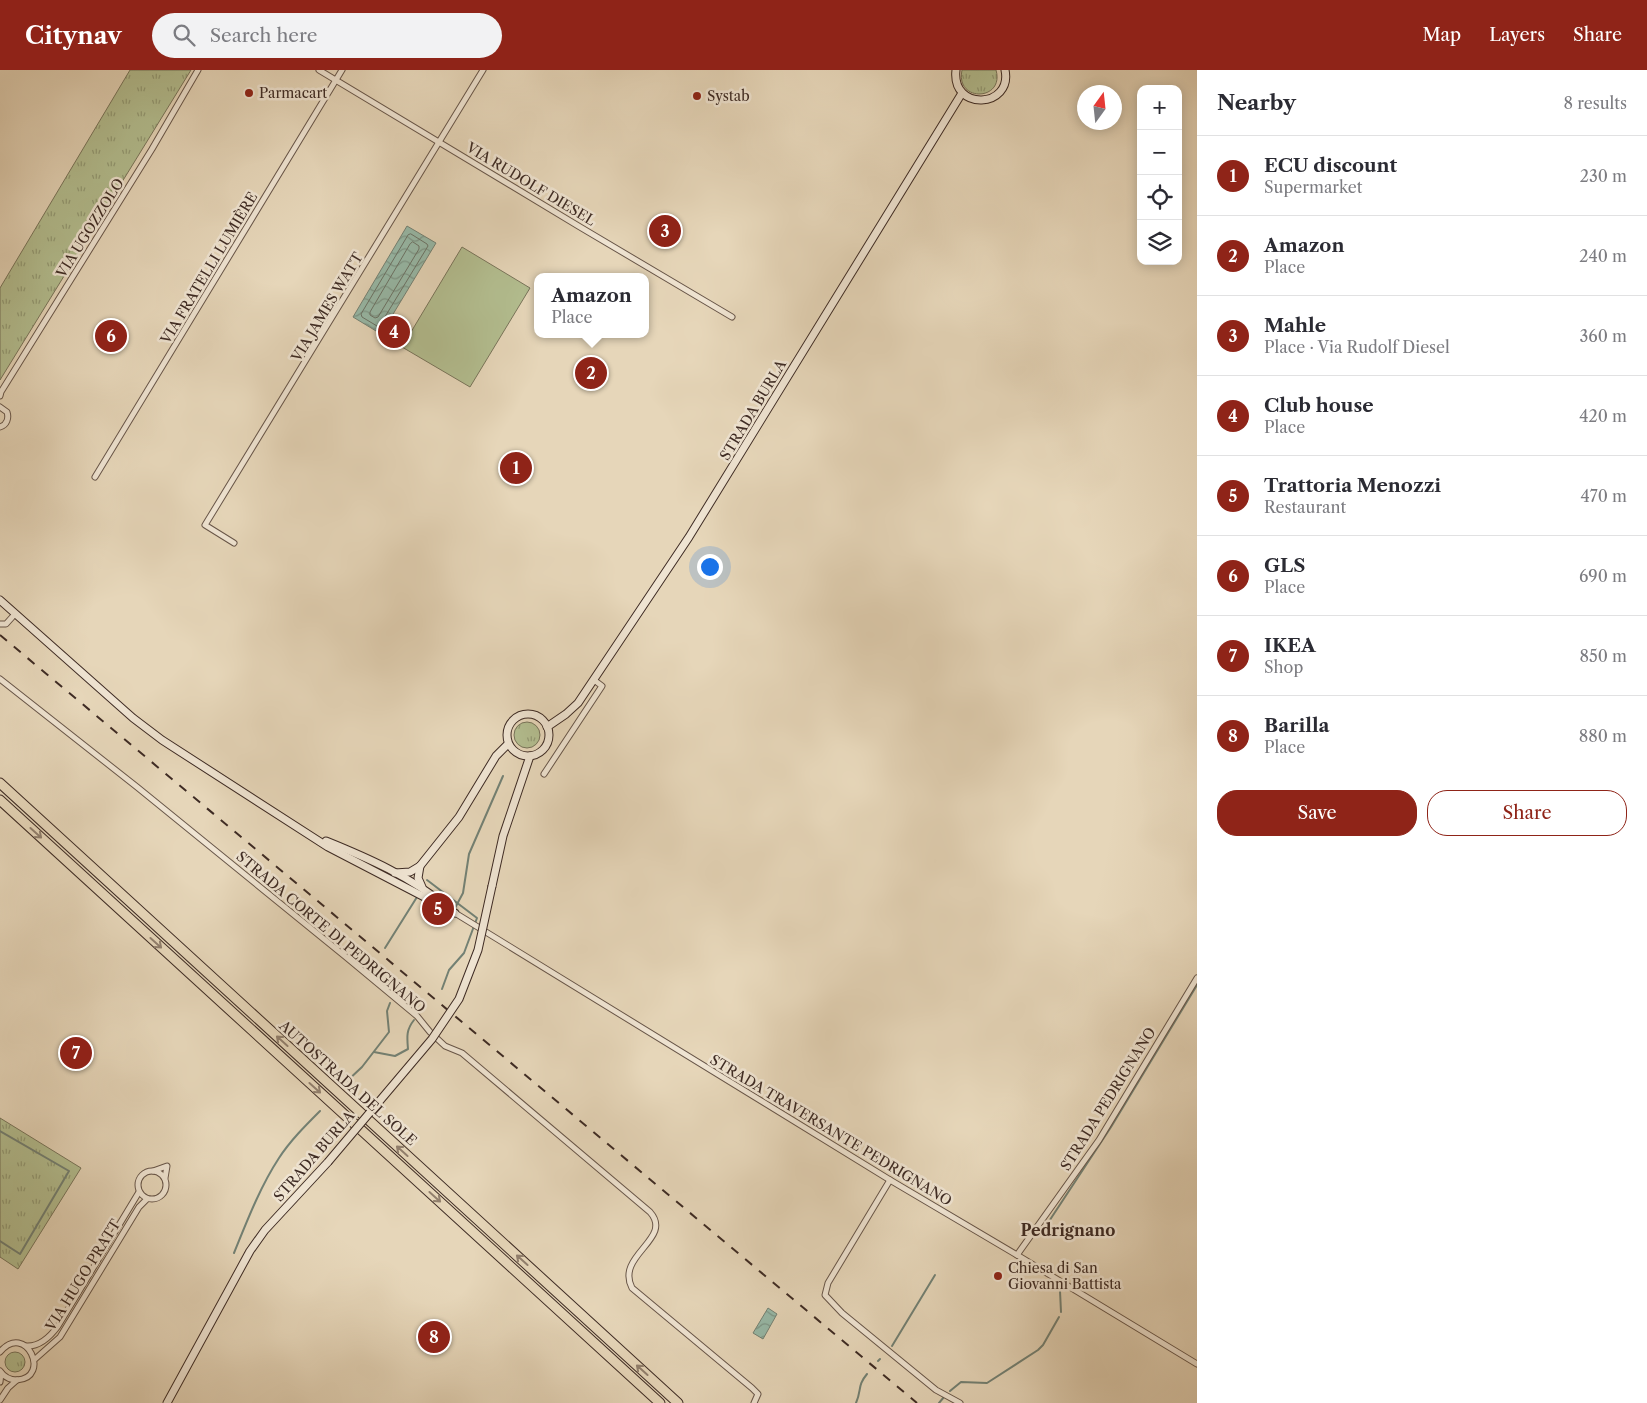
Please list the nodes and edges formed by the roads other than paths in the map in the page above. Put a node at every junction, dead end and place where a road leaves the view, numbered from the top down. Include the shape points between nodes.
1 (198, 70) edge
2 (319, 70) edge
3 (342, 70) edge
4 (483, 70) edge
5 (956, 70) edge
6 (1005, 70) edge
7 (336, 80) junction
8 (962, 93) junction
9 (440, 143) junction
10 (732, 317) dead end
11 (0, 396) edge
12 (0, 407) edge
13 (0, 427) edge
14 (95, 477) dead end
15 (234, 543) dead end
16 (0, 600) edge
17 (15, 614) junction
18 (0, 624) edge
19 (0, 680) edge
20 (594, 680) junction
21 (547, 727) junction
22 (508, 744) junction
23 (530, 756) junction
24 (544, 774) dead end
25 (0, 783) edge
26 (0, 800) edge
27 (312, 835) junction
28 (353, 859) junction
29 (420, 866) junction
30 (409, 876) junction
31 (422, 888) junction
32 (412, 890) junction
33 (455, 913) junction
34 (1197, 978) edge
35 (153, 1171) junction
36 (165, 1178) junction
37 (890, 1180) junction
38 (139, 1192) junction
39 (146, 1199) junction
40 (1018, 1254) junction
41 (26, 1346) junction
42 (2, 1347) edge
43 (0, 1352) edge
44 (34, 1360) junction
45 (1197, 1364) edge
46 (1, 1372) edge
47 (17, 1380) junction
48 (0, 1382) edge
49 (0, 1400) edge
50 (167, 1403) edge
51 (660, 1403) edge
52 (678, 1403) edge
53 (754, 1403) edge
54 (960, 1403) edge

1 - 11 street, VIA UGOZZOLO
2 - 7 street, VIA RUDOLF DIESEL
3 - 7 street, VIA FRATELLI LUMIÈRE
4 - 9 street, VIA JAMES WATT
5 - 8 main road
6 - 8 main road via 1003,88 991,99 976,100
7 - 9 street, VIA RUDOLF DIESEL
7 - 14 street, VIA FRATELLI LUMIÈRE
8 - 20 main road, STRADA BURLA via 689,537
9 - 10 street, VIA RUDOLF DIESEL
9 - 15 street, VIA JAMES WATT via 205,525
12 - 13 street via 8,418
16 - 17 main road, STRADA TRAVERSANTE PEDRIGNANO
17 - 18 street via 6,624
17 - 27 main road, STRADA TRAVERSANTE PEDRIGNANO via 162,740
19 - 53 street, STRADA CORTE DI PEDRIGNANO via 353,963 417,1016 445,1046 462,1053 650,1212 654,1217 655,1234 629,1270 628,1280 632,1288 752,1388 758,1394
20 - 21 main road, STRADA BURLA via 578,703
20 - 24 street via 602,686
21 - 22 main road via 541,718 532,714 517,717 507,730
21 - 23 main road via 546,746
22 - 23 main road via 517,754
22 - 29 main road via 496,756 459,817
23 - 50 main road, STRADA BURLA, bridge via 503,836 478,950 459,999 432,1038 250,1250
52 -> 25 highway, AUTOSTRADA DEL SOLE
26 -> 51 highway, AUTOSTRADA DEL SOLE
27 - 28 main road, STRADA TRAVERSANTE PEDRIGNANO
27 - 30 main road, STRADA TRAVERSANTE PEDRIGNANO via 395,873
28 - 30 main road, STRADA TRAVERSANTE PEDRIGNANO via 399,878
28 - 32 main road, STRADA TRAVERSANTE PEDRIGNANO
29 - 30 main road via 415,874
29 - 31 main road via 418,878
30 - 31 main road, STRADA TRAVERSANTE PEDRIGNANO
30 - 32 main road
31 - 33 main road, STRADA TRAVERSANTE PEDRIGNANO
32 - 33 main road, STRADA TRAVERSANTE PEDRIGNANO
33 - 37 street, STRADA TRAVERSANTE PEDRIGNANO
34 - 40 street, STRADA PEDRIGNANO via 1099,1140
35 - 36 street
35 - 36 street via 167,1166
35 - 38 street via 140,1177 137,1184
36 - 39 street via 166,1188 162,1196 155,1200
37 - 40 street, STRADA TRAVERSANTE PEDRIGNANO
37 - 54 street via 828,1283 825,1295 842,1313 936,1390
38 - 39 street
38 - 41 street, VIA HUGO PRATT via 54,1332 35,1346
39 - 44 street, VIA HUGO PRATT via 60,1337
40 - 45 street, STRADA TRAVERSANTE PEDRIGNANO
41 - 42 street via 14,1343
41 - 44 street
42 - 43 street
44 - 47 street, VIA HUGO PRATT via 26,1378
46 - 47 street via 9,1379
46 - 48 street
47 - 49 street

